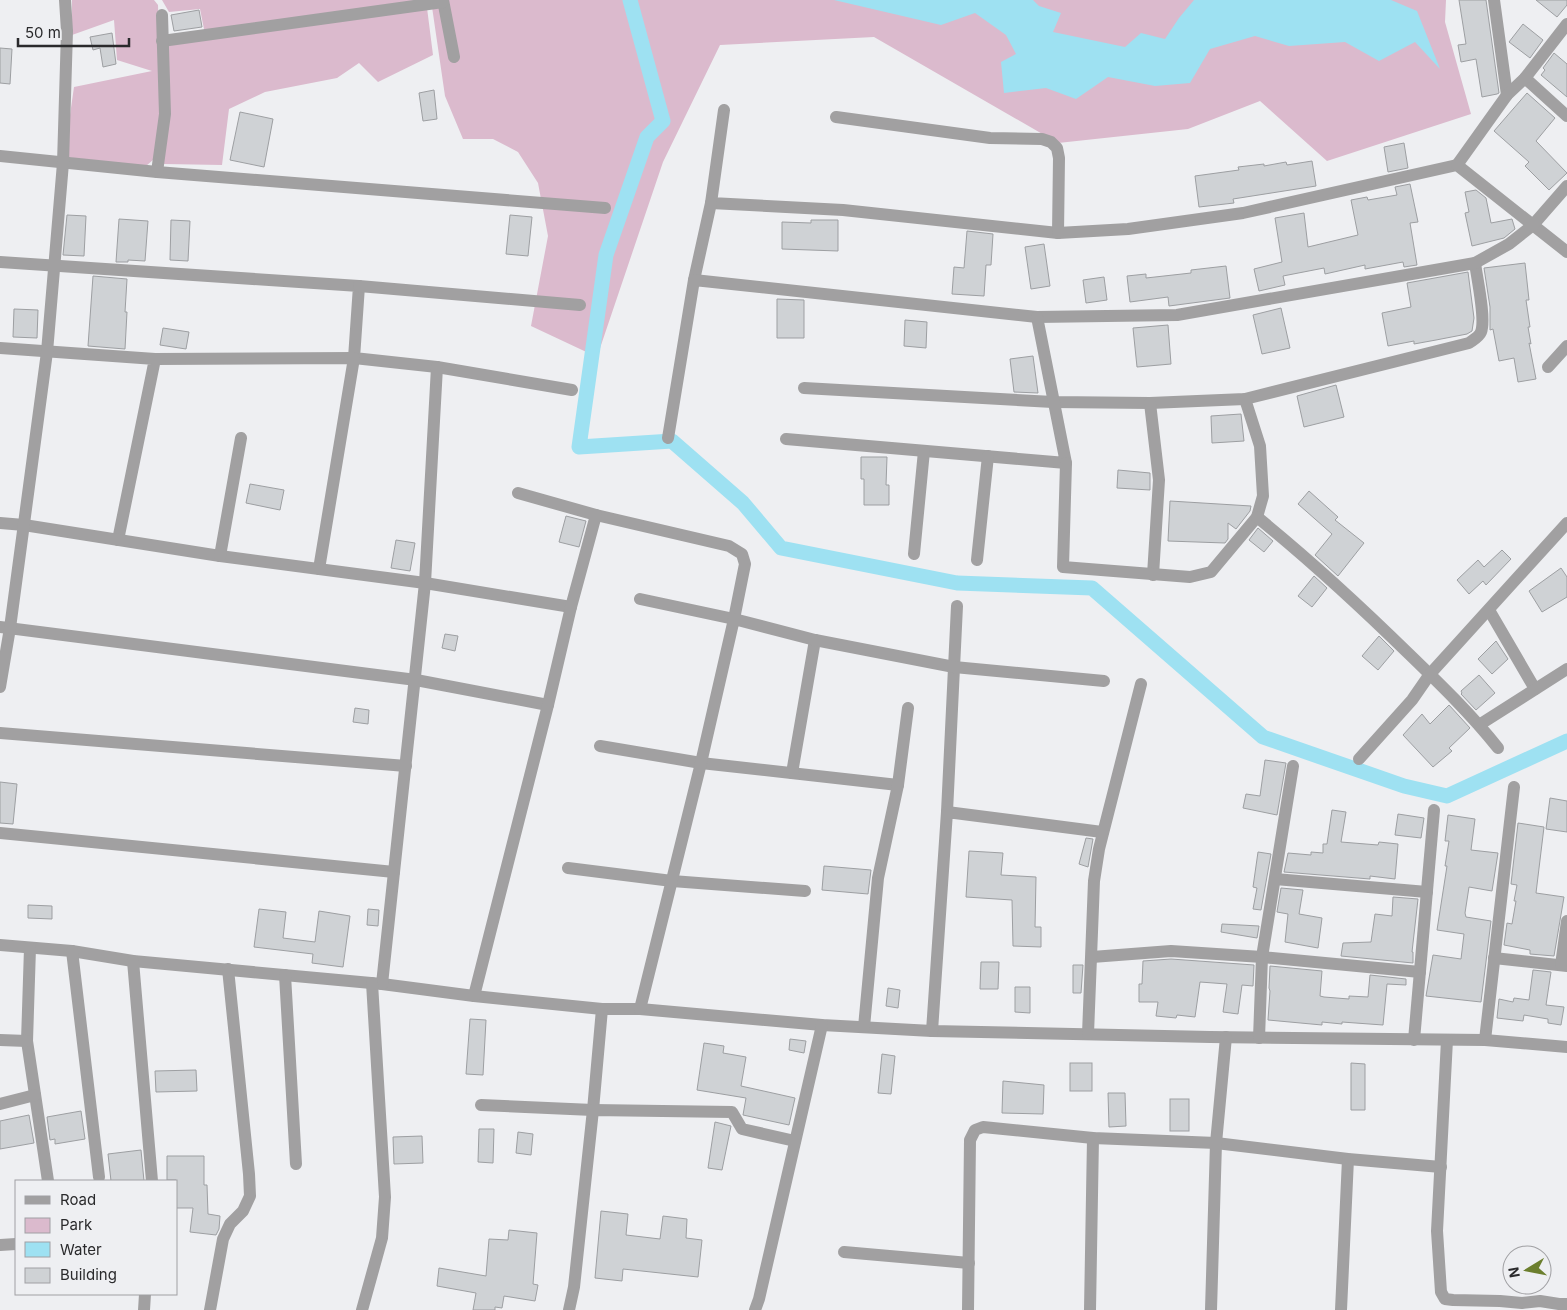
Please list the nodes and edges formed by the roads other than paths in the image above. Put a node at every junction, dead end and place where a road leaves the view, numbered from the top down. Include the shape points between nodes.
1 (65, 0) edge
2 (1494, 0) edge
3 (443, 1) edge
4 (162, 15) dead end
5 (1567, 24) edge
6 (162, 41) junction
7 (454, 57) dead end
8 (1525, 78) junction
9 (1507, 95) junction
10 (724, 110) dead end
11 (1567, 116) edge
12 (836, 117) dead end
13 (0, 156) edge
14 (63, 163) junction
15 (1457, 165) junction
16 (157, 172) junction
17 (1567, 186) edge
18 (710, 203) junction
19 (605, 208) dead end
20 (1533, 225) junction
21 (1058, 233) junction
22 (1567, 252) edge
23 (0, 262) edge
24 (1475, 263) junction
25 (54, 265) junction
26 (694, 280) junction
27 (359, 286) junction
28 (580, 305) dead end
29 (1036, 317) junction
30 (1567, 346) edge
31 (0, 348) edge
32 (48, 352) junction
33 (354, 358) junction
34 (155, 359) junction
35 (437, 367) junction
36 (1548, 367) dead end
37 (804, 388) dead end
38 (572, 390) dead end
39 (1245, 399) junction
40 (1053, 402) junction
41 (1150, 403) junction
42 (241, 438) dead end
43 (668, 438) dead end
44 (786, 439) dead end
45 (924, 451) junction
46 (988, 456) junction
47 (1066, 463) junction
48 (518, 493) dead end
49 (596, 515) junction
50 (1257, 517) junction
51 (0, 523) edge
52 (1567, 523) edge
53 (24, 525) junction
54 (118, 540) junction
55 (914, 554) dead end
56 (220, 556) junction
57 (977, 560) dead end
58 (318, 569) junction
59 (1153, 574) junction
60 (425, 583) junction
61 (640, 599) dead end
62 (957, 606) dead end
63 (571, 607) junction
64 (1489, 610) junction
65 (734, 619) junction
66 (5, 628) edge
67 (815, 640) junction
68 (954, 667) junction
69 (1567, 669) edge
70 (1430, 674) junction
71 (416, 680) junction
72 (1104, 681) dead end
73 (1141, 684) dead end
74 (0, 687) edge
75 (1536, 689) junction
76 (548, 705) junction
77 (908, 708) dead end
78 (1479, 725) junction
79 (0, 733) edge
80 (600, 746) dead end
81 (1498, 748) dead end
82 (1359, 759) dead end
83 (701, 762) junction
84 (406, 766) junction
85 (1293, 766) dead end
86 (792, 773) junction
87 (898, 785) junction
88 (1514, 787) dead end
89 (1434, 810) dead end
90 (947, 812) junction
91 (1102, 832) junction
92 (0, 833) edge
93 (568, 868) dead end
94 (394, 872) junction
95 (1274, 879) junction
96 (672, 881) junction
97 (805, 891) dead end
98 (1427, 892) junction
99 (1567, 921) edge
100 (0, 945) edge
101 (30, 948) junction
102 (72, 952) junction
103 (1092, 957) junction
104 (1262, 957) junction
105 (1494, 958) junction
106 (133, 961) junction
107 (1564, 965) edge
108 (228, 969) junction
109 (1420, 972) junction
110 (285, 975) junction
111 (377, 983) junction
112 (474, 996) junction
113 (602, 1009) junction
114 (640, 1009) junction
115 (822, 1025) junction
116 (864, 1027) junction
117 (932, 1031) junction
118 (1088, 1034) junction
119 (1226, 1037) junction
120 (1259, 1038) junction
121 (0, 1040) edge
122 (1414, 1040) junction
123 (1447, 1040) junction
124 (1485, 1040) junction
125 (26, 1041) junction
126 (1567, 1047) edge
127 (35, 1095) junction
128 (0, 1104) edge
129 (481, 1105) dead end
130 (593, 1110) junction
131 (1093, 1138) junction
132 (795, 1141) junction
133 (1216, 1142) junction
134 (1348, 1159) junction
135 (296, 1164) dead end
136 (1441, 1167) junction
137 (99, 1177) dead end
138 (48, 1180) edge
139 (152, 1180) edge
140 (15, 1244) edge
141 (0, 1245) edge
142 (844, 1252) dead end
143 (969, 1263) junction
144 (145, 1295) edge
145 (1567, 1304) edge
146 (144, 1310) edge
147 (210, 1310) edge
148 (362, 1310) edge
149 (569, 1310) edge
150 (755, 1310) edge
151 (968, 1310) edge
152 (1090, 1310) edge
153 (1211, 1310) edge
154 (1341, 1310) edge

1 - 14 street via 68,31
2 - 9 street
3 - 6 street
3 - 7 street
4 - 6 street
5 - 8 street
6 - 16 street via 165,114
8 - 9 street
8 - 11 street
9 - 15 street
10 - 18 street
12 - 21 street via 990,138 1050,142 1059,158
13 - 14 street
14 - 16 street
14 - 25 street
15 - 20 street
15 - 21 street via 1243,213 1128,229
16 - 19 street
17 - 20 street
18 - 21 street via 843,210
18 - 26 street
20 - 22 street
20 - 24 street via 1509,244
23 - 25 street
24 - 29 street via 1185,315
24 - 39 street via 1482,326 1481,333 1469,343
25 - 27 street
25 - 32 street
26 - 29 street
26 - 43 street
27 - 28 street
27 - 33 street
29 - 40 street
30 - 36 street
31 - 32 street
32 - 34 street
32 - 53 street
33 - 34 street
33 - 35 street
33 - 58 street
34 - 54 street
35 - 38 street
35 - 60 street
37 - 40 street
39 - 41 street
39 - 50 street via 1260,446 1263,496
40 - 41 street
40 - 47 street
41 - 59 street via 1159,480
42 - 56 street
44 - 45 street
45 - 46 street
45 - 55 street
46 - 47 street
46 - 57 street
47 - 59 street via 1063,567
48 - 49 street
49 - 63 street
49 - 65 street via 737,550 745,564
50 - 59 street via 1211,572 1190,578
50 - 70 street via 1321,571
51 - 53 street
52 - 64 street
53 - 54 street
53 - 66 street
54 - 56 street
56 - 58 street
58 - 60 street
60 - 63 street
60 - 71 street
61 - 65 street
62 - 68 street
63 - 76 street
64 - 70 street
64 - 75 street
65 - 67 street
65 - 83 street
66 - 71 street
66 - 74 street
67 - 68 street
67 - 86 street
68 - 72 street
68 - 90 street
69 - 75 street
70 - 78 street
70 - 82 street via 1412,700
71 - 76 street
71 - 84 street
73 - 91 street
75 - 78 street
76 - 112 street
77 - 87 street
78 - 81 street
79 - 84 street
80 - 83 street
83 - 86 street
83 - 96 street
84 - 94 street
85 - 95 street
86 - 87 street
87 - 116 street via 878,878
88 - 105 street
89 - 98 street
90 - 91 street
90 - 117 street
91 - 103 street via 1094,881
92 - 94 street
93 - 96 street
94 - 111 street
95 - 98 street
95 - 104 street
96 - 97 street
96 - 114 street
98 - 109 street
99 - 107 street
100 - 101 street
101 - 102 street
101 - 125 street
102 - 106 street
102 - 137 street
103 - 104 street via 1171,951
103 - 118 street
104 - 109 street
104 - 120 street
105 - 107 street
105 - 124 street
106 - 108 street
106 - 139 street
108 - 110 street
108 - 147 street via 250,1196 223,1239
109 - 122 street
110 - 111 street
110 - 135 street
111 - 112 street
111 - 148 street via 385,1197 382,1238
112 - 113 street
113 - 114 street
113 - 130 street
114 - 115 street
115 - 116 street
115 - 132 street
116 - 117 street
117 - 118 street
118 - 119 street
119 - 120 street
119 - 133 street
120 - 122 street
121 - 125 street
122 - 123 street
123 - 124 street
123 - 136 street
124 - 126 street
125 - 127 street
127 - 128 street
127 - 138 street
129 - 130 street
130 - 132 street via 732,1112 742,1129
130 - 149 street
131 - 133 street
131 - 143 street via 994,1127 975,1130 970,1140
131 - 152 street
132 - 150 street
133 - 134 street
133 - 153 street
134 - 136 street
134 - 154 street
136 - 145 street via 1437,1231 1440,1292 1446,1299 1522,1303 1540,1300
140 - 141 street
142 - 143 street
143 - 151 street
144 - 146 street

